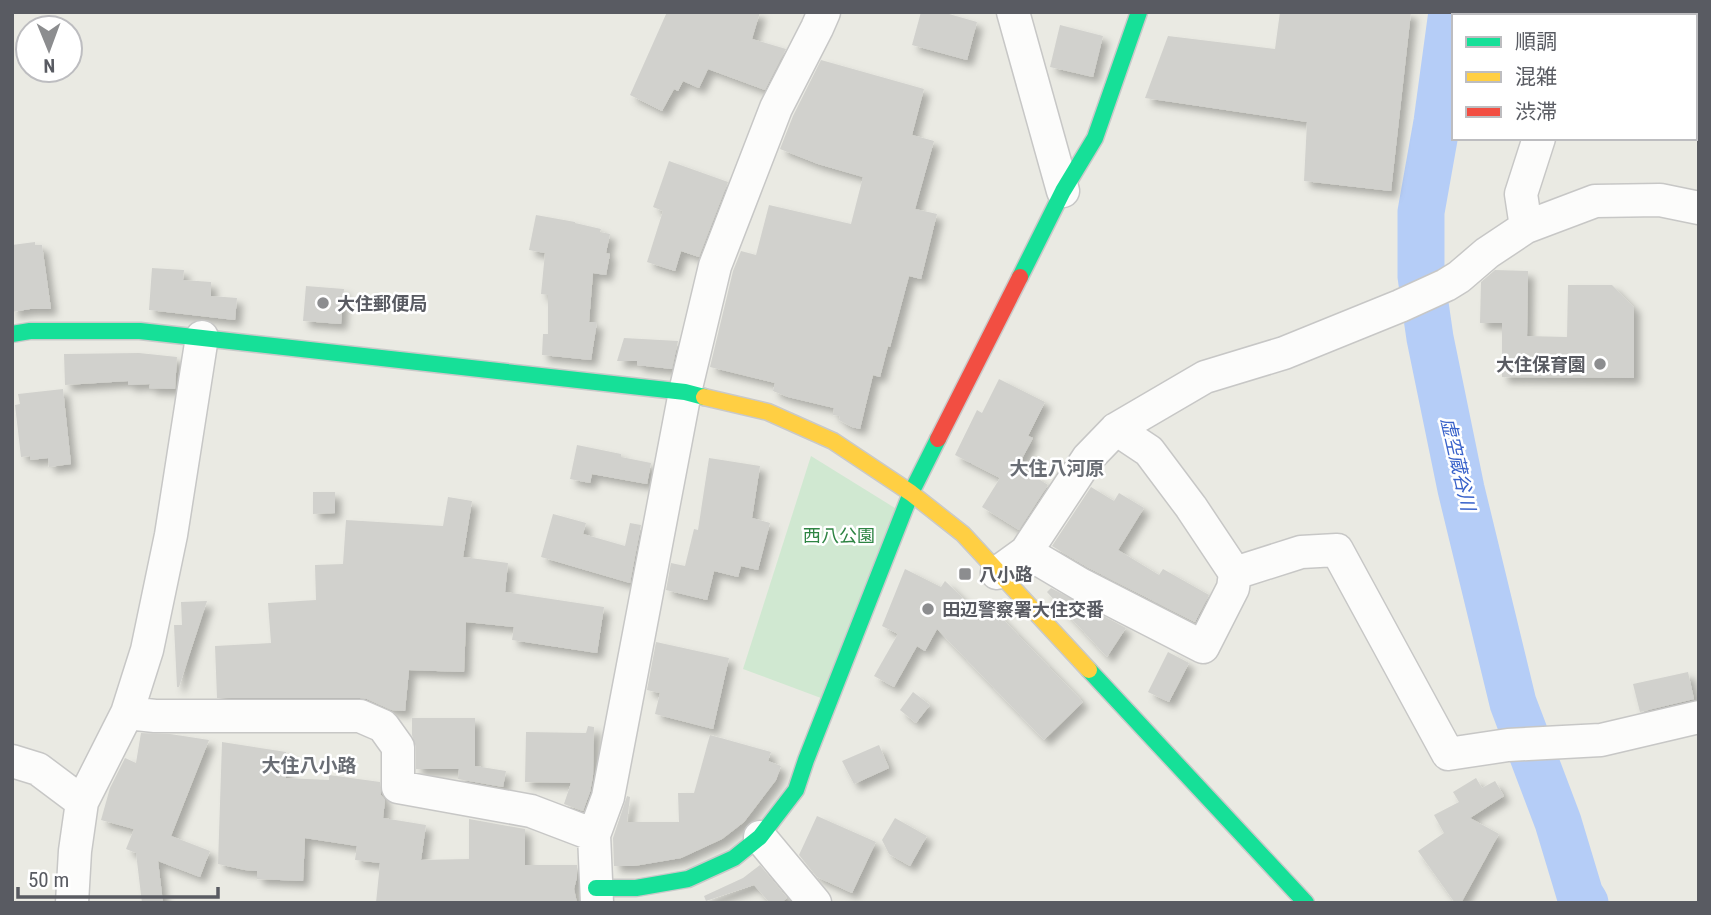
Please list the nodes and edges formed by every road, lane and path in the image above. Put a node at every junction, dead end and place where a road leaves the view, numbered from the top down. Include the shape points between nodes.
1 (824, 12) edge
2 (1013, 12) edge
3 (1139, 12) edge
4 (1538, 140) edge
5 (1063, 191) junction
6 (1699, 208) edge
7 (1525, 227) junction
8 (12, 334) edge
9 (202, 337) junction
10 (685, 392) junction
11 (1116, 429) junction
12 (911, 493) junction
13 (1026, 552) junction
14 (997, 573) junction
15 (1235, 573) junction
16 (127, 713) junction
17 (1699, 717) edge
18 (12, 761) edge
19 (82, 802) junction
20 (594, 835) junction
21 (760, 837) junction
22 (596, 895) edge
23 (72, 903) edge
24 (815, 903) edge
25 (1306, 903) edge

1 - 10 street via 776,108 715,266
2 - 5 street
3 - 5 street via 1095,138
4 - 7 street via 1521,194
5 - 12 street
6 - 7 street via 1660,200 1595,201
7 - 11 street via 1446,285 1284,353 1205,377
8 - 9 street via 140,331
9 - 10 street
9 - 16 street via 171,535 147,650
10 - 12 street via 768,412 833,442
10 - 20 street via 608,797
11 - 13 street via 1088,458
11 - 15 street via 1149,451
12 - 14 street via 963,534
12 - 21 street via 796,790
13 - 14 street
13 - 15 street via 1203,647 1233,588
14 - 25 street
15 - 17 street via 1301,552 1337,550 1448,754 1601,740
16 - 19 street
16 - 20 street via 360,716 383,726 398,747 398,787 531,811
18 - 19 street via 38,769
19 - 23 street
20 - 22 street
21 - 22 street via 734,858 688,879
21 - 24 street

